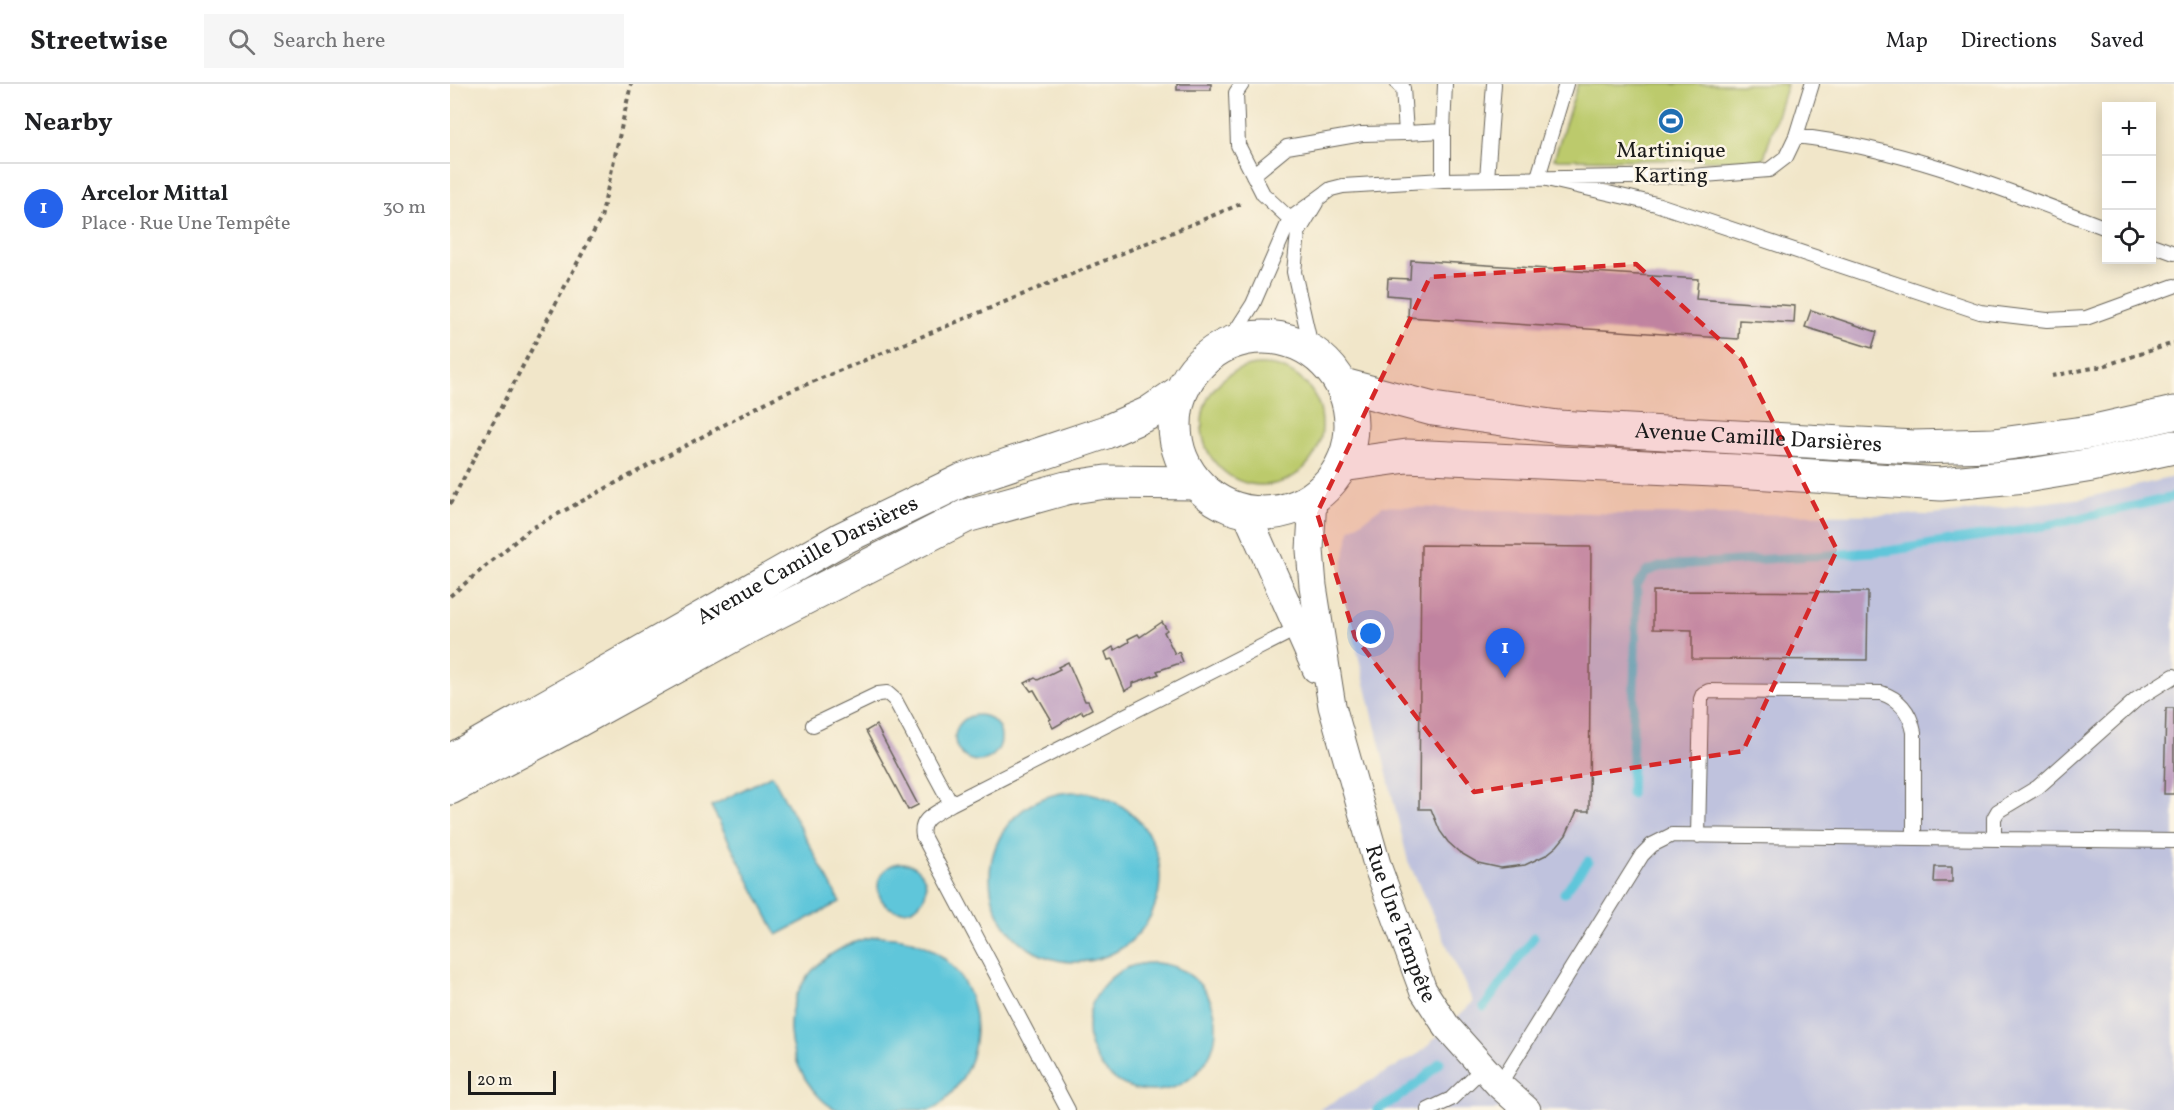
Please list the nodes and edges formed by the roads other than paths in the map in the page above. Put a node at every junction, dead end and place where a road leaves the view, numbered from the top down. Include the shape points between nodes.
1 (1242, 84) edge
2 (1398, 84) edge
3 (1445, 84) edge
4 (1494, 84) edge
5 (1566, 84) edge
6 (1812, 84) edge
7 (1443, 131) junction
8 (1406, 133) junction
9 (1796, 136) junction
10 (1253, 175) junction
11 (1538, 177) junction
12 (1487, 179) junction
13 (1443, 180) junction
14 (1318, 199) junction
15 (1290, 219) junction
16 (2102, 226) edge
17 (2156, 247) edge
18 (2174, 253) edge
19 (2174, 286) edge
20 (1228, 343) junction
21 (1312, 351) junction
22 (1343, 385) junction
23 (1180, 392) junction
24 (2174, 413) edge
25 (2174, 447) edge
26 (1342, 465) junction
27 (1196, 483) junction
28 (1313, 498) junction
29 (1246, 512) junction
30 (1298, 627) junction
31 (2174, 676) edge
32 (1332, 706) junction
33 (813, 725) dead end
34 (450, 761) edge
35 (450, 788) edge
36 (951, 804) junction
37 (1698, 836) junction
38 (1914, 838) junction
39 (1994, 839) junction
40 (2174, 841) edge
41 (1491, 1076) junction
42 (1068, 1110) edge
43 (1428, 1110) edge
44 (1527, 1110) edge

1 - 10 lane via 1236,93 1238,145
2 - 8 lane via 1403,88
3 - 7 lane
4 - 12 lane
5 - 11 lane
6 - 9 lane
7 - 8 lane
7 - 13 lane
8 - 10 lane via 1362,134 1287,147
9 - 11 lane via 1786,157 1769,170 1690,176
9 - 16 lane via 1858,144 1989,183
10 - 15 lane via 1263,194
11 - 12 lane
11 - 19 lane via 1656,204 1980,312 2047,320 2086,318
12 - 13 lane
13 - 14 lane via 1343,186
14 - 15 lane
14 - 21 lane via 1299,233 1294,272
15 - 20 lane via 1252,304
17 - 18 lane
20 - 21 main road via 1257,336 1286,339
20 - 23 main road via 1191,372
21 - 22 main road via 1330,366
22 - 24 main road, Avenue Camille Darsières via 1433,409 1558,427 1914,447 1994,445 2068,435
22 - 26 main road via 1351,411 1351,439
23 - 27 main road via 1174,416 1175,440 1182,464
23 - 34 main road, Avenue Camille Darsières via 1149,413 1106,432 963,480 841,539
25 - 26 main road, Avenue Camille Darsières via 2025,476 1941,484 1407,456
26 - 28 main road via 1330,484
27 - 29 main road via 1219,501
27 - 35 main road, Avenue Camille Darsières via 1106,482 1066,488 966,516 748,627
28 - 29 main road via 1292,509
28 - 32 street, Rue Une Tempête via 1313,586
29 - 30 street, Rue Une Tempête
30 - 32 street, Rue Une Tempête
30 - 36 lane
31 - 39 lane via 2137,699 2038,787 1998,811
32 - 41 street, Rue Une Tempête via 1378,867 1423,990 1447,1027
33 - 36 lane via 887,693 895,700
36 - 42 lane via 924,820 922,836
37 - 38 lane
37 - 38 lane via 1701,699 1709,691 1881,693 1898,700 1914,732
37 - 41 lane via 1672,835 1642,855
38 - 39 lane
39 - 40 lane
41 - 43 lane
41 - 44 street, Rue Une Tempête

